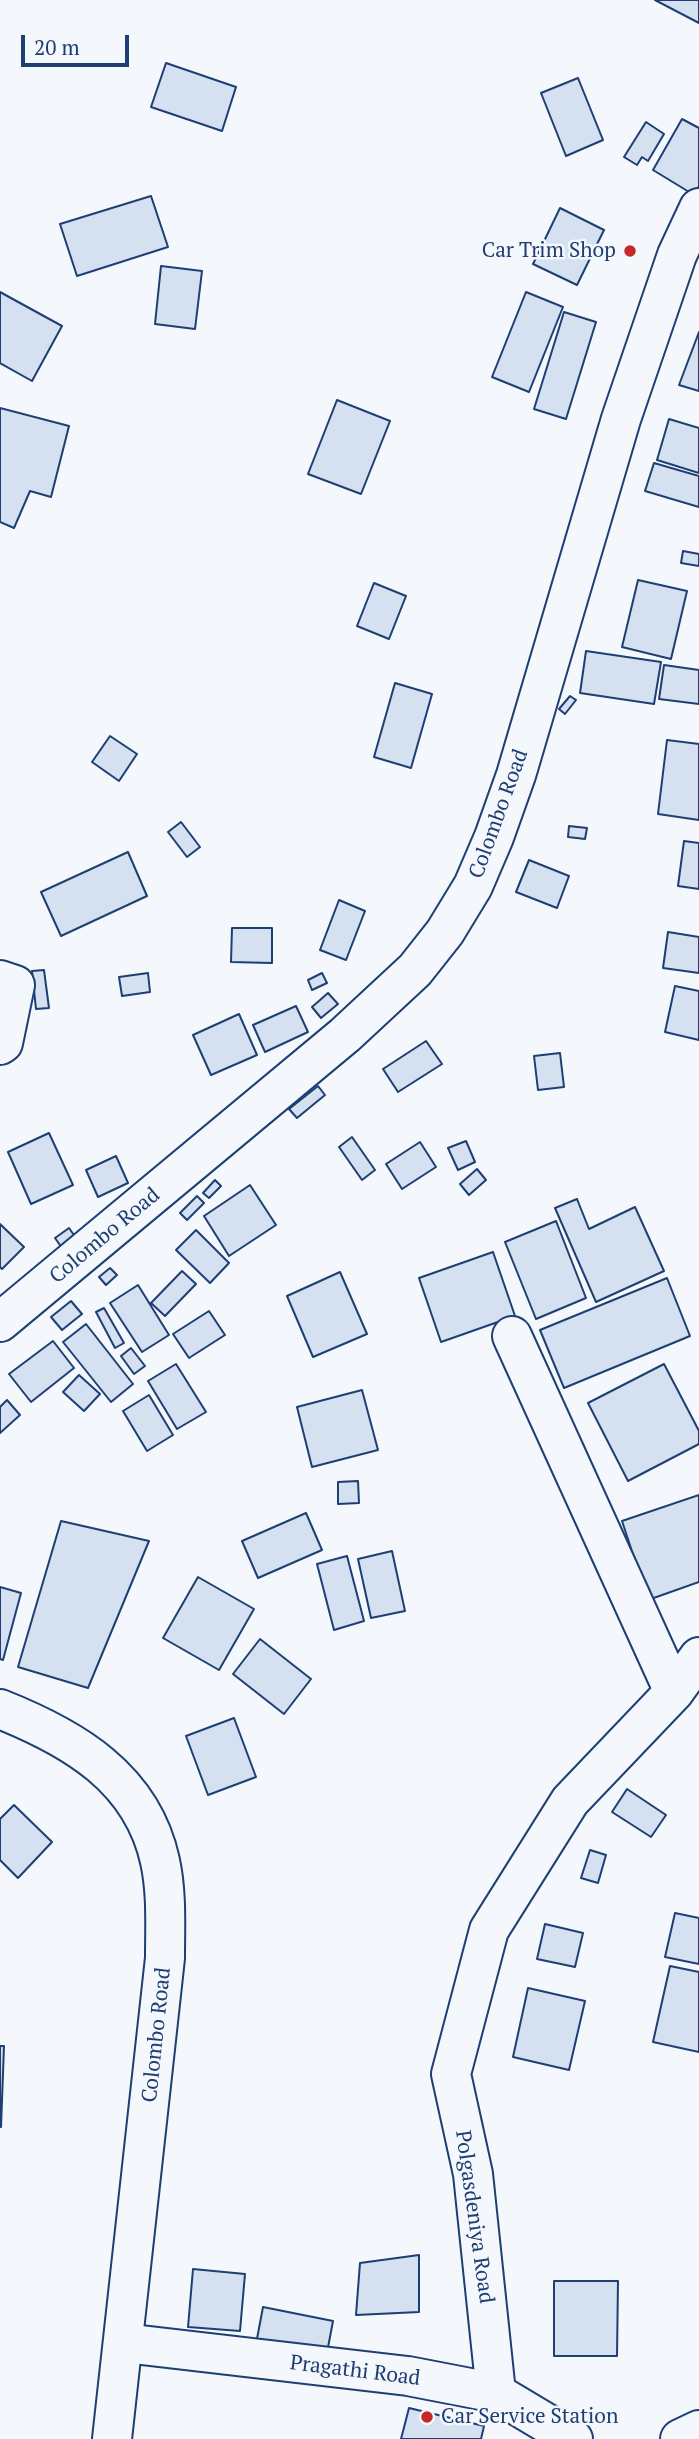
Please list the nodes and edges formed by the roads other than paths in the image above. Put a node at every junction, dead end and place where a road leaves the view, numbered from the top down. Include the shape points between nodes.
1 (699, 208) edge
2 (0, 980) edge
3 (0, 1045) edge
4 (0, 1322) edge
5 (512, 1336) dead end
6 (699, 1657) edge
7 (674, 1692) junction
8 (0, 1709) edge
9 (124, 2343) junction
10 (496, 2393) junction
11 (699, 2430) edge
12 (112, 2439) edge
13 (573, 2439) edge
14 (680, 2439) edge

1 - 4 main road, Colombo Road via 677,255 621,419 516,775 473,886 445,932 415,970 355,1026
2 - 3 main road via 15,985
5 - 7 main road
6 - 7 main road, Polgasdeniya Road
7 - 10 main road, Polgasdeniya Road via 570,1801 489,1930 451,2074 473,2174
8 - 9 main road, Colombo Road via 55,1733 103,1765 141,1811 160,1861 165,1958
9 - 10 main road, Pragathi Road via 408,2376
9 - 12 main road, Colombo Road
10 - 13 main road, Pragathi Road
11 - 14 main road

